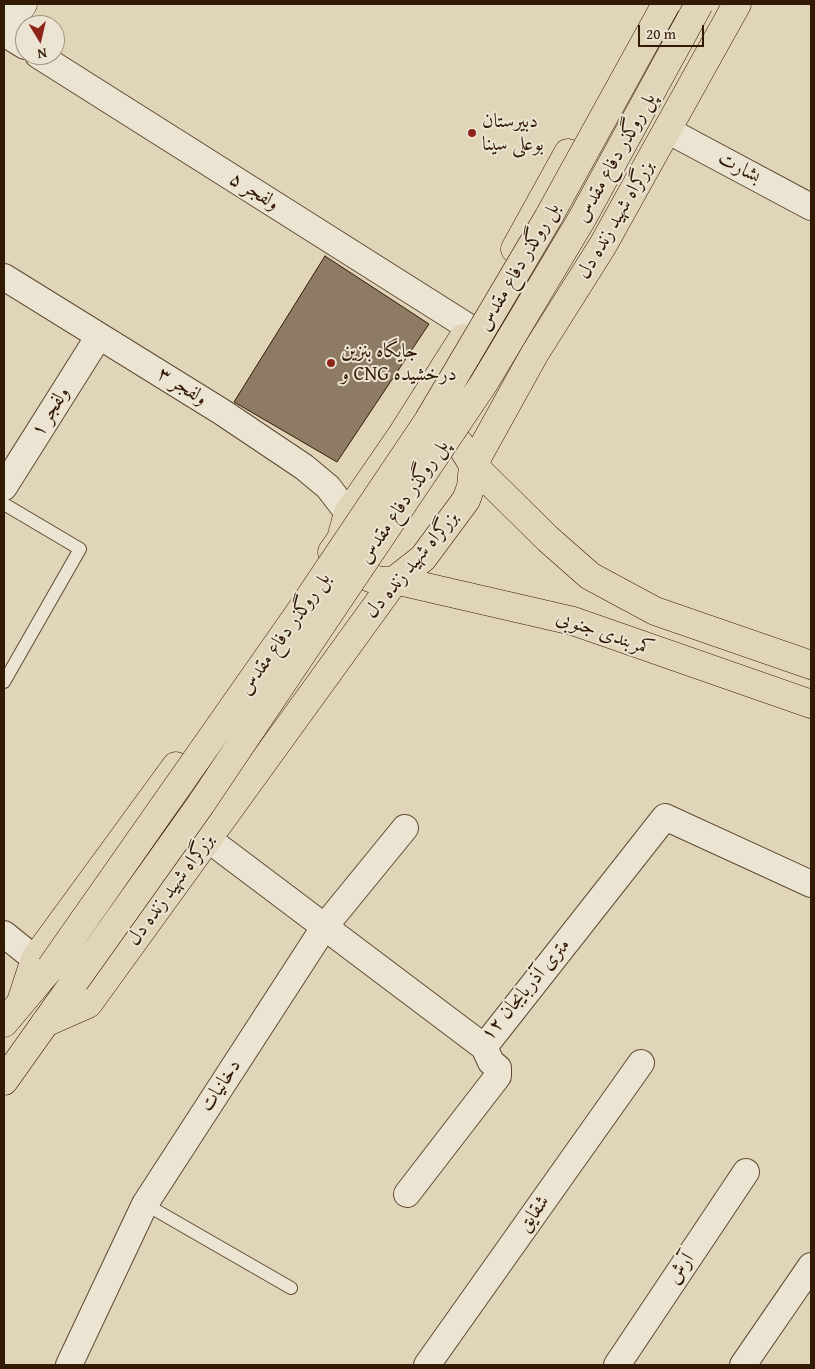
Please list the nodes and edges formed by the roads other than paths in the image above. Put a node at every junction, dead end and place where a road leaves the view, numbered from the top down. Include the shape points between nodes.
1 (23, 4) edge
2 (652, 4) edge
3 (666, 4) edge
4 (699, 4) edge
5 (737, 4) edge
6 (4, 31) edge
7 (15, 39) edge
8 (54, 65) edge
9 (668, 130) junction
10 (811, 208) edge
11 (4, 277) edge
12 (470, 328) junction
13 (99, 336) junction
14 (535, 353) junction
15 (401, 436) junction
16 (473, 466) junction
17 (4, 487) edge
18 (4, 504) edge
19 (344, 526) junction
20 (395, 580) junction
21 (290, 609) junction
22 (655, 611) junction
23 (352, 640) junction
24 (642, 647) junction
25 (811, 665) edge
26 (4, 682) edge
27 (811, 704) edge
28 (406, 828) dead end
29 (208, 839) junction
30 (811, 884) edge
31 (325, 926) junction
32 (4, 934) edge
33 (43, 963) junction
34 (4, 1023) edge
35 (45, 1023) junction
36 (484, 1047) junction
37 (641, 1063) dead end
38 (4, 1081) edge
39 (746, 1172) dead end
40 (407, 1194) dead end
41 (145, 1204) junction
42 (811, 1266) edge
43 (291, 1288) dead end
44 (70, 1365) edge
45 (427, 1365) edge
46 (617, 1365) edge
47 (743, 1365) edge

1 - 6 street
2 - 12 main road
3 - 33 main road, بل روگذر دفاع مقدس, bridge via 548,218 428,421 298,616
4 - 35 main road, پل روگذر دفاع مقدس, bridge via 583,217 484,383 201,804
5 - 9 main road, بزرگراه شهید زنده دل
6 - 7 street
8 - 12 street, ولفجر ۵
9 - 10 street, بشارت
9 - 14 main road, بزرگراه شهید زنده دل via 603,245
11 - 13 street, ولفجر ۳
12 - 14 main road via 479,354 491,364 515,367
12 - 15 main road
13 - 17 street, ولفجر ۱
13 - 19 street, ولفجر ۳ via 304,467 328,487
14 - 16 main road, بزرگراه شهید زنده دل
15 - 16 main road, کمربندی جنوبی via 418,430 445,434 460,444
15 - 19 main road
16 - 20 main road, بزرگراه شهید زنده دل via 466,500 424,558
16 - 22 main road, کمربندی جنوبی via 590,576
18 - 26 lane via 80,549
19 - 20 main road, کمربندی جنوبی via 348,562 370,578
19 - 21 main road
20 - 23 main road, بزرگراه شهید زنده دل
20 - 24 main road, کمربندی جنوبی via 574,621
21 - 23 main road via 311,604 326,607 344,622
21 - 33 main road
22 - 24 main road
22 - 25 main road, کمربندی جنوبی
23 - 29 main road, بزرگراه شهید زنده دل
24 - 27 main road, کمربندی جنوبی
28 - 31 street, دخانیات
29 - 31 street, ۱۲ متری آذربایجان
29 - 35 main road, بزرگراه شهید زنده دل via 88,1004
30 - 36 street, ۱۲ متری آذربایجان via 665,816
31 - 36 street, ۱۲ متری آذربایجان
31 - 41 street, دخانیات
32 - 33 street
33 - 34 main road via 21,1002
35 - 38 main road
36 - 40 street via 498,1068 498,1076
37 - 45 street, شقایق
39 - 46 street, آرش
41 - 43 lane
41 - 44 street, دخانیات
42 - 47 street

